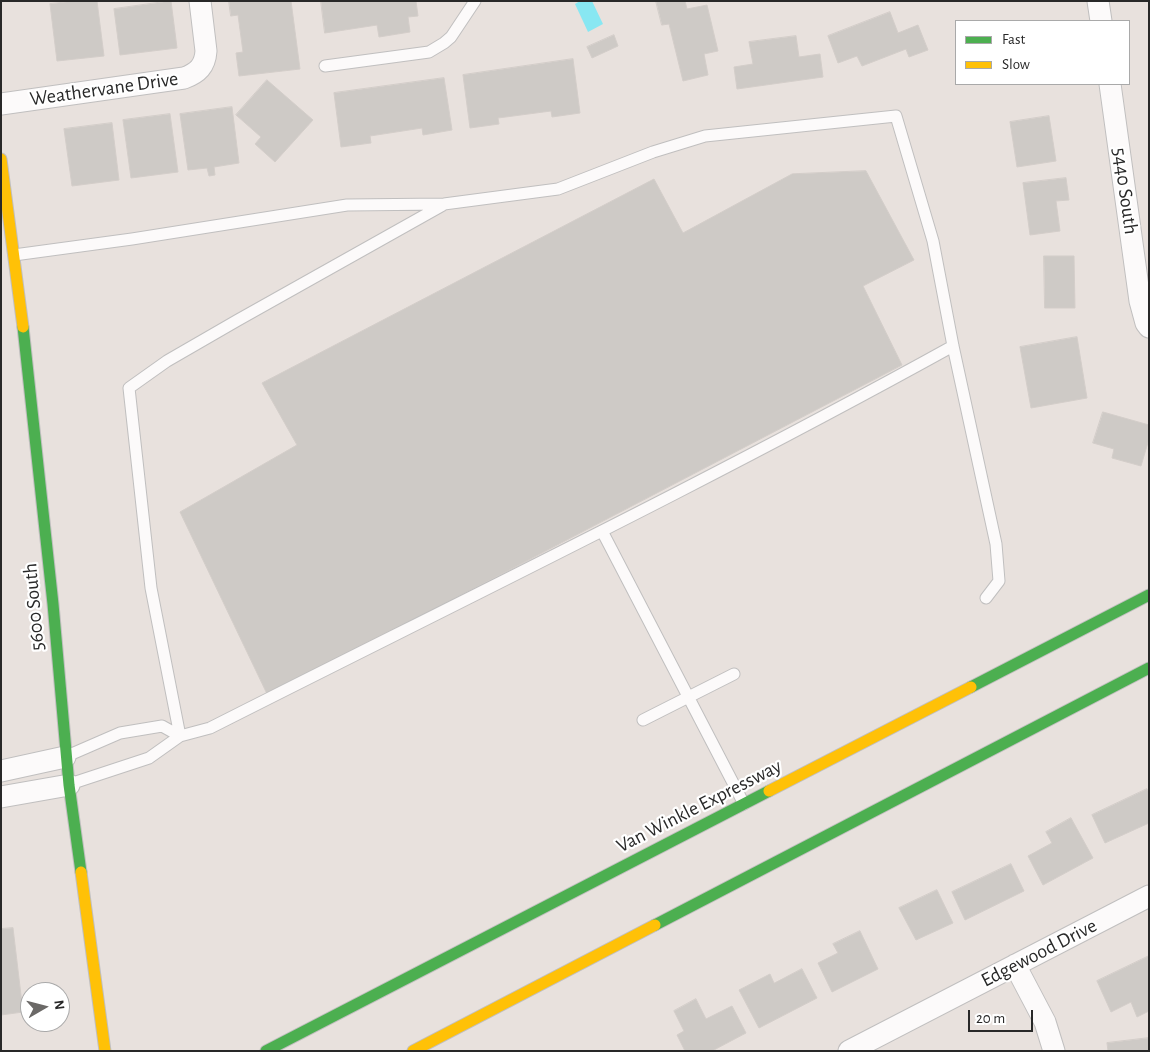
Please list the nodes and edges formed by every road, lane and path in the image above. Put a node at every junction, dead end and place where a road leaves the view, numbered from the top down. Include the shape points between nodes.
1 (200, 1) edge
2 (475, 1) edge
3 (1098, 1) edge
4 (1101, 20) edge
5 (325, 66) dead end
6 (1110, 85) edge
7 (1, 104) edge
8 (1, 159) edge
9 (444, 204) junction
10 (14, 255) junction
11 (1149, 327) edge
12 (953, 346) junction
13 (602, 531) junction
14 (1149, 595) edge
15 (986, 598) dead end
16 (1149, 668) edge
17 (734, 674) dead end
18 (689, 698) junction
19 (643, 720) dead end
20 (180, 736) junction
21 (65, 757) junction
22 (1, 771) edge
23 (69, 785) junction
24 (1, 797) edge
25 (744, 804) junction
26 (1149, 896) edge
27 (1015, 965) junction
28 (105, 1051) edge
29 (266, 1051) edge
30 (413, 1051) edge
31 (849, 1051) edge
32 (1054, 1051) edge

1 - 7 street, Weathervane Drive via 206,51 203,66 192,75
2 - 5 lane via 451,37 429,52
3 - 4 street
6 - 11 street, 5440 South via 1140,301
8 - 10 main road, 5600 South
9 - 10 lane via 347,205
9 - 12 lane via 558,189 653,152 705,136 896,116 932,240
9 - 20 lane via 222,329 129,388 151,588
10 - 21 main road, 5600 South via 14,284 30,384 53,604
12 - 13 lane
12 - 15 lane via 996,544 999,581
13 - 18 lane
13 - 20 lane via 210,728
14 - 25 main road, Van Winkle Expressway
16 - 30 main road
17 - 18 lane
18 - 19 lane
18 - 25 lane
20 - 21 lane via 162,726 120,733
20 - 23 lane via 148,758
21 - 22 street
21 - 23 main road, 5600 South
23 - 24 street
23 - 28 main road, 5600 South
25 - 29 main road, Van Winkle Expressway
26 - 27 street, Edgewood Drive
27 - 31 street, Edgewood Drive
27 - 32 street via 1045,1022

